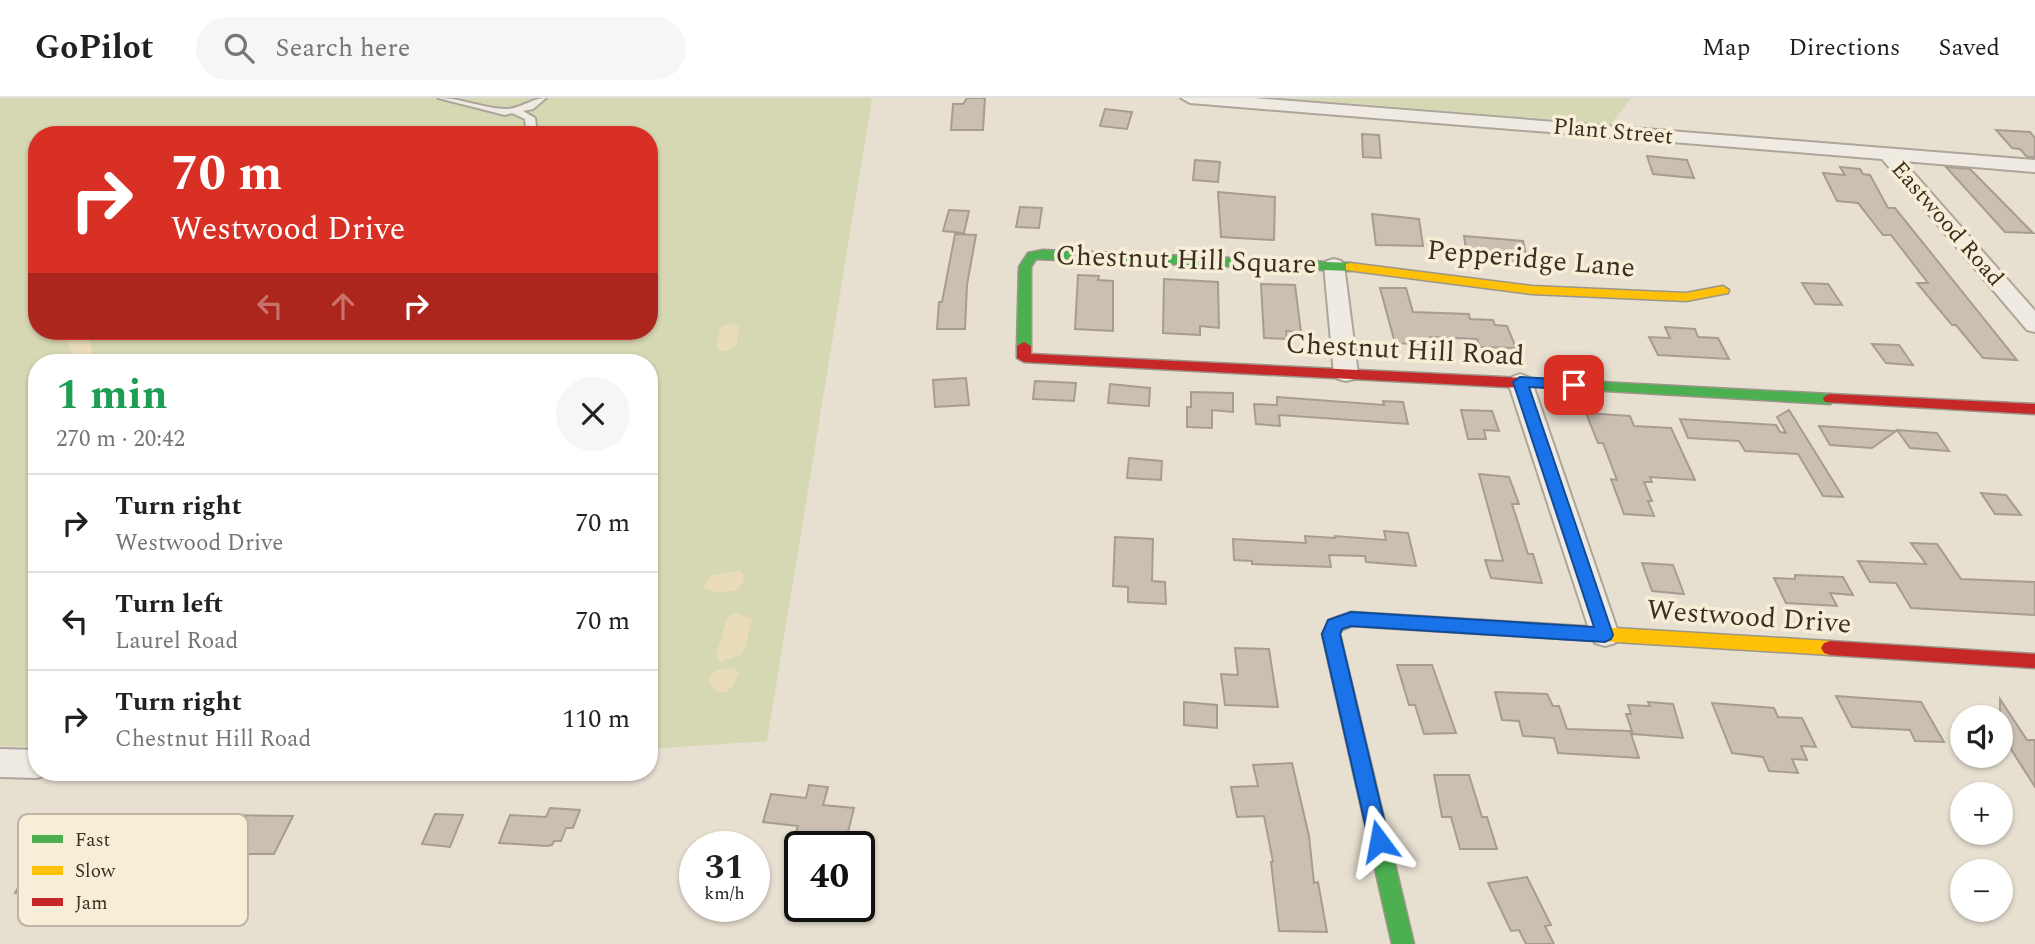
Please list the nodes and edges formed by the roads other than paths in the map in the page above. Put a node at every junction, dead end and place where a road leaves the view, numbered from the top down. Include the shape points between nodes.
1 (443, 98) edge
2 (541, 98) edge
3 (1190, 98) edge
4 (515, 111) junction
5 (531, 126) edge
6 (1887, 155) junction
7 (2035, 166) edge
8 (1334, 265) junction
9 (1723, 290) dead end
10 (2026, 305) edge
11 (2035, 325) edge
12 (1024, 358) joint
13 (1346, 374) junction
14 (1520, 382) junction
15 (2035, 409) edge
16 (1605, 635) junction
17 (2035, 661) edge
18 (0, 763) edge
19 (28, 764) edge
20 (1403, 944) edge

1 - 4 lane
2 - 4 lane
3 - 6 street, Plant Street
4 - 5 lane via 530,118
6 - 7 street, Plant Street
6 - 10 street, Eastwood Road
8 - 9 street, Pepperidge Lane via 1532,289 1686,297
8 - 12 street, Chestnut Hill Square via 1032,256 1024,267
8 - 13 street, Chestnut Hill Square
10 - 11 street, Eastwood Road
12 - 13 street, Chestnut Hill Road
13 - 14 street, Chestnut Hill Road
14 - 15 street, Chestnut Hill Road
14 - 16 street
16 - 17 street, Westwood Drive
16 - 20 street, Westwood Drive via 1351,619 1335,625 1331,634
18 - 19 street

